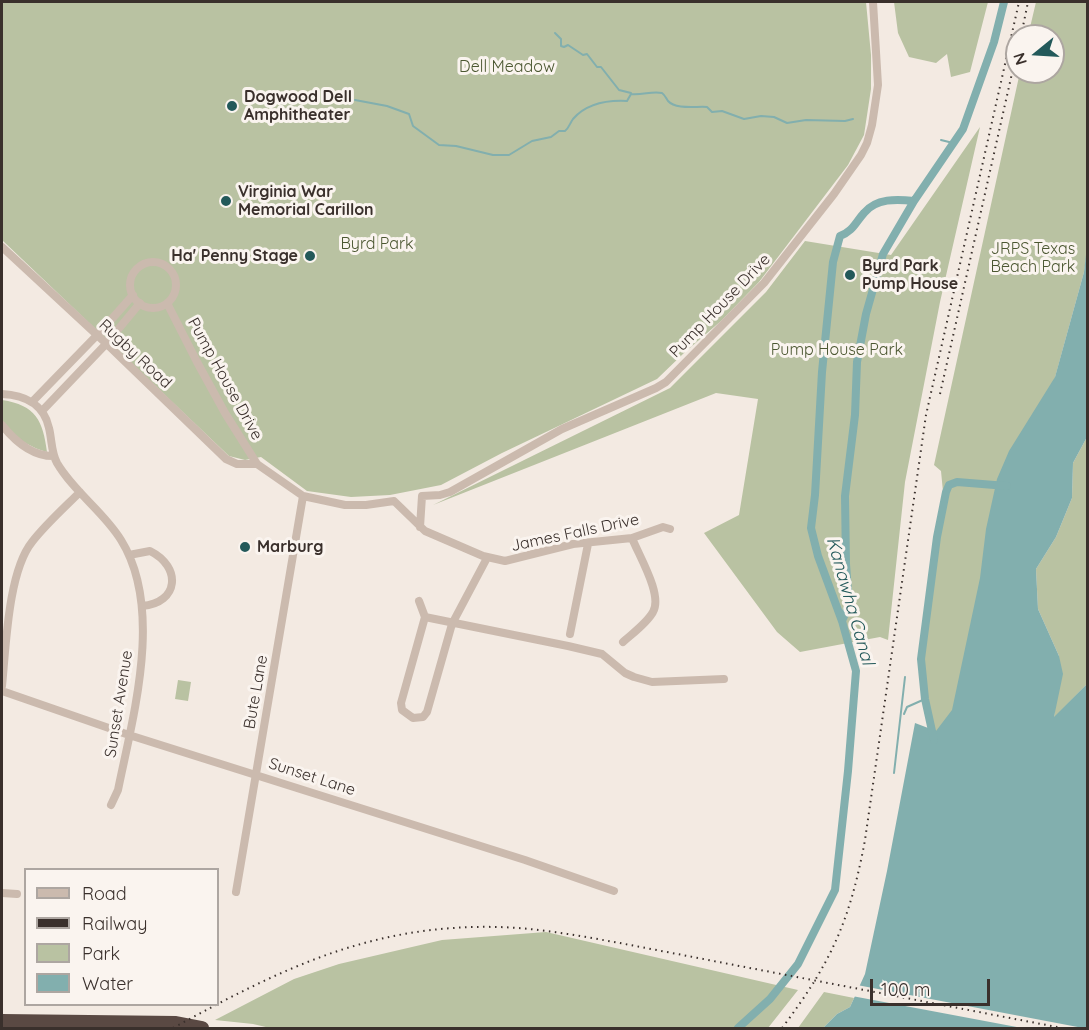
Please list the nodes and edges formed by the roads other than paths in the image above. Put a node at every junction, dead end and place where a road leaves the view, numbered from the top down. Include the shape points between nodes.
1 (873, 2) edge
2 (2, 246) edge
3 (133, 295) junction
4 (140, 303) junction
5 (167, 303) junction
6 (97, 335) junction
7 (106, 344) junction
8 (2, 394) edge
9 (32, 402) junction
10 (42, 411) junction
11 (2, 425) edge
12 (53, 456) junction
13 (257, 464) junction
14 (80, 492) junction
15 (303, 496) junction
16 (394, 501) joint
17 (420, 527) junction
18 (670, 529) dead end
19 (632, 538) junction
20 (588, 544) junction
21 (129, 555) junction
22 (488, 558) junction
23 (419, 601) dead end
24 (142, 606) junction
25 (425, 617) junction
26 (452, 624) junction
27 (570, 634) dead end
28 (623, 642) dead end
29 (724, 679) dead end
30 (2, 686) edge
31 (2, 691) edge
32 (129, 735) junction
33 (255, 773) junction
34 (111, 805) dead end
35 (614, 891) dead end
36 (236, 892) dead end
37 (2, 893) edge
38 (17, 894) dead end
39 (2, 1020) edge
40 (202, 1029) edge

1 - 17 street, Pump House Drive via 878,85 867,143 834,194 765,283 666,382 562,429 450,492 422,496
2 - 6 street, Rugby Road
3 - 4 street
3 - 5 street via 130,283 135,270 147,262 161,262 172,271 176,284
3 - 6 street
4 - 5 street via 152,308
4 - 7 street
5 - 13 street, Pump House Drive via 225,414
6 - 7 street, Rugby Road
6 - 9 street
7 - 10 street
7 - 13 street, Rugby Road via 226,459 237,464
8 - 9 street
9 - 10 street
10 - 12 street, Sunset Avenue
11 - 12 street via 25,447
12 - 14 street, Sunset Avenue
13 - 15 street, Pump House Drive
14 - 21 street, Sunset Avenue via 111,526
14 - 30 street via 31,543 21,560 13,592
15 - 16 street, Pump House Drive via 345,505
15 - 33 street, Bute Lane
16 - 17 street, James Falls Drive
17 - 22 street, James Falls Drive
18 - 19 street, James Falls Drive via 656,529
19 - 20 street, James Falls Drive
19 - 28 street via 656,600 652,615
20 - 22 street, James Falls Drive via 515,560
20 - 27 street
21 - 24 street, Sunset Avenue
21 - 24 street via 150,551 166,560 173,578 171,589 159,602
22 - 26 street
23 - 25 street
24 - 32 street, Sunset Avenue via 142,659
25 - 26 street
25 - 26 street via 401,703 402,710 412,718 423,717 427,712
26 - 29 street via 602,654 625,673 641,680
31 - 32 street, Sunset Lane
32 - 33 street, Sunset Lane
32 - 34 street, Sunset Avenue via 118,790
33 - 35 street, Sunset Lane
33 - 36 street, Bute Lane
37 - 38 street
39 - 40 highway via 176,1023

